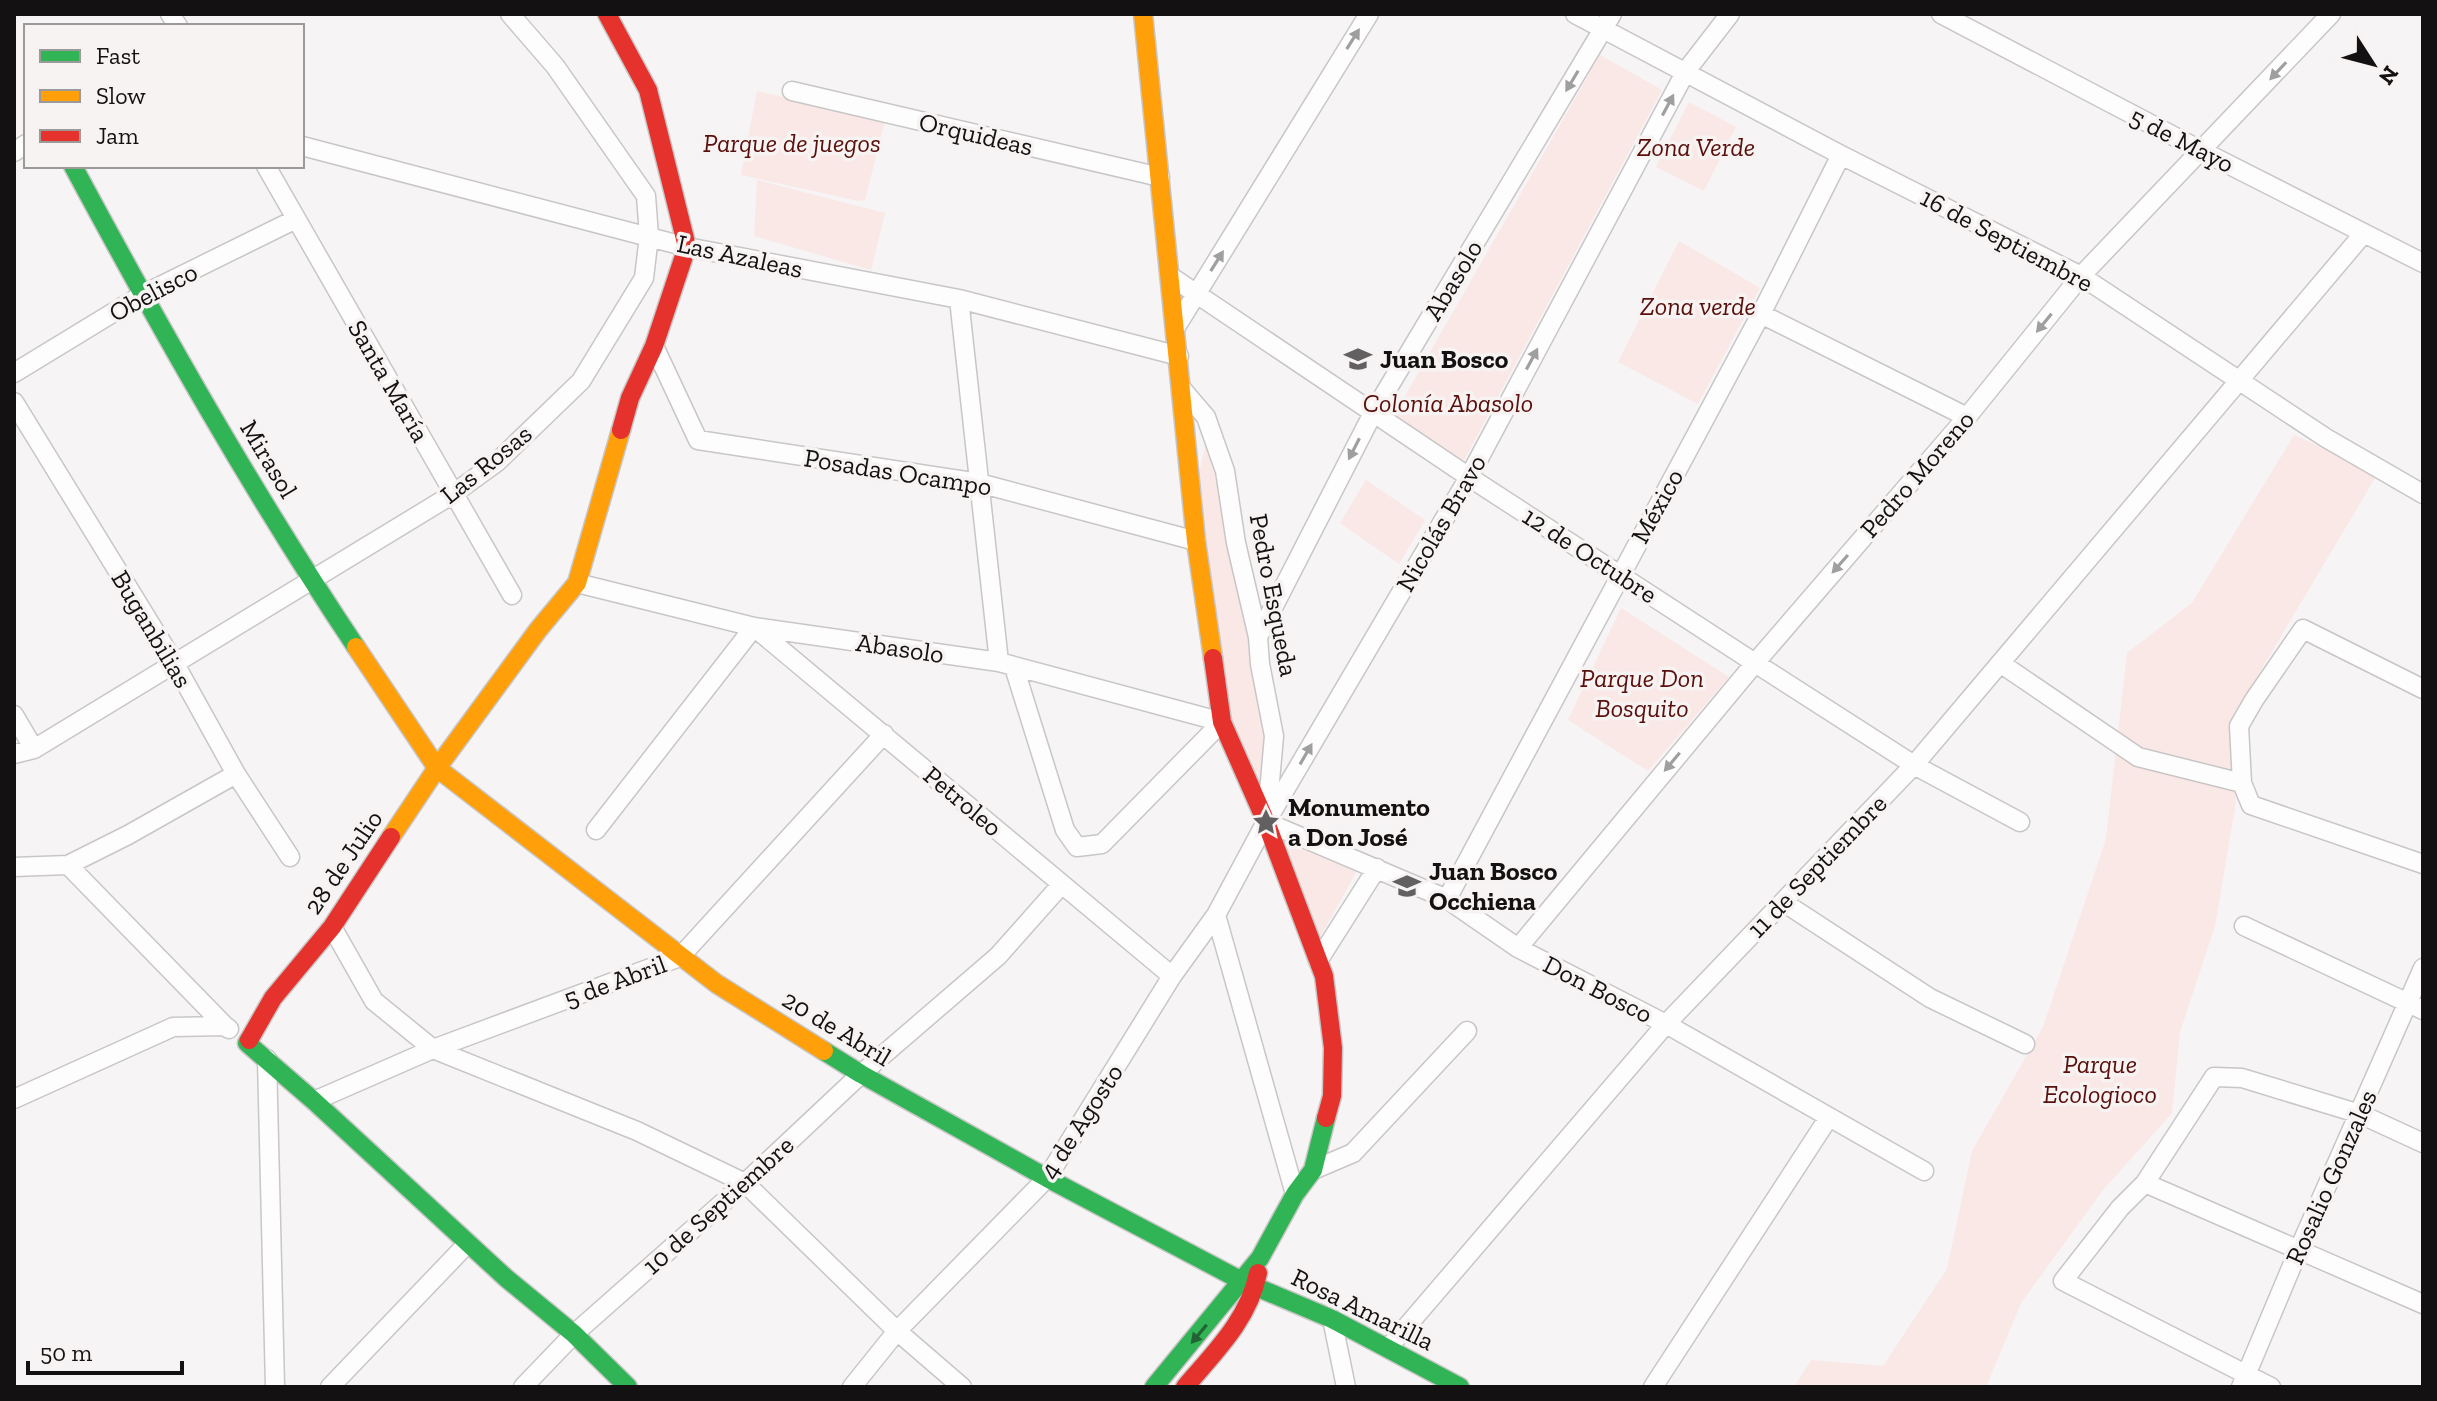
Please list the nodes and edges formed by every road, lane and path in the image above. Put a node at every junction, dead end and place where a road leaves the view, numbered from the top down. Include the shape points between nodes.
1 (510, 14) edge
2 (607, 14) edge
3 (1143, 14) edge
4 (1369, 14) edge
5 (1575, 14) edge
6 (1730, 14) edge
7 (1941, 14) edge
8 (2331, 14) edge
9 (1608, 21) edge
10 (1686, 71) junction
11 (792, 91) dead end
12 (304, 147) edge
13 (2202, 151) junction
14 (1841, 155) junction
15 (74, 168) edge
16 (267, 168) edge
17 (1160, 177) junction
18 (296, 219) junction
19 (2364, 233) junction
20 (649, 236) junction
21 (687, 247) junction
22 (2423, 263) edge
23 (1170, 276) junction
24 (2081, 276) junction
25 (1196, 294) junction
26 (142, 295) junction
27 (959, 299) junction
28 (1761, 314) junction
29 (1176, 327) junction
30 (654, 346) junction
31 (1179, 356) junction
32 (14, 373) edge
33 (2240, 379) junction
34 (1182, 389) junction
35 (14, 402) edge
36 (1373, 413) junction
37 (1967, 417) junction
38 (1469, 477) junction
39 (979, 483) junction
40 (453, 494) junction
41 (2423, 494) edge
42 (1196, 541) junction
43 (1620, 574) junction
44 (312, 581) junction
45 (577, 583) junction
46 (512, 595) dead end
47 (754, 627) junction
48 (1258, 637) junction
49 (1755, 663) junction
50 (2000, 663) junction
51 (175, 664) junction
52 (1007, 664) junction
53 (2423, 689) edge
54 (14, 715) edge
55 (1222, 722) junction
56 (884, 734) junction
57 (34, 749) junction
58 (14, 754) edge
59 (1914, 765) junction
60 (437, 768) junction
61 (236, 774) junction
62 (2242, 783) junction
63 (1266, 822) junction
64 (2020, 822) dead end
65 (596, 830) dead end
66 (290, 857) dead end
67 (2423, 864) edge
68 (68, 865) junction
69 (14, 867) edge
70 (1377, 868) junction
71 (1061, 885) junction
72 (1447, 899) junction
73 (1783, 902) junction
74 (1216, 915) junction
75 (2244, 926) dead end
76 (332, 927) junction
77 (1518, 948) junction
78 (680, 957) junction
79 (1318, 961) junction
80 (2423, 968) edge
81 (1172, 976) junction
82 (2415, 1006) edge
83 (1666, 1024) junction
84 (225, 1026) junction
85 (1467, 1031) dead end
86 (247, 1043) junction
87 (2025, 1044) dead end
88 (433, 1049) junction
89 (267, 1059) junction
90 (861, 1074) junction
91 (14, 1099) edge
92 (314, 1101) junction
93 (2360, 1114) junction
94 (1829, 1117) junction
95 (2423, 1143) edge
96 (1313, 1170) junction
97 (1924, 1171) dead end
98 (1047, 1178) junction
99 (745, 1183) junction
100 (2145, 1183) junction
101 (1295, 1194) junction
102 (468, 1243) junction
103 (2299, 1249) junction
104 (1250, 1284) junction
105 (2423, 1304) edge
106 (1332, 1319) junction
107 (897, 1331) junction
108 (574, 1334) junction
109 (1389, 1347) junction
110 (2244, 1382) edge
111 (275, 1387) edge
112 (330, 1387) edge
113 (523, 1387) edge
114 (628, 1387) edge
115 (852, 1387) edge
116 (962, 1387) edge
117 (1154, 1387) edge
118 (1185, 1387) edge
119 (1346, 1387) edge
120 (1460, 1387) edge
121 (1653, 1387) edge
122 (2271, 1387) edge

1 - 20 street, Las Rosas via 555,66 646,196
2 - 21 street via 648,90
3 - 17 street, Pedro Esqueda
25 -> 4 street
5 - 9 street, 16 de Septiembre
6 - 10 street, Nicolás Bravo
7 - 13 street, 5 de Mayo
8 -> 13 street, Pedro Moreno
9 - 10 street, 16 de Septiembre
9 -> 36 street, Abasolo
10 - 14 street, 16 de Septiembre
38 -> 10 street, Nicolás Bravo
11 - 17 street, Orquideas
12 - 20 street, Las Azaleas
13 - 19 street, 5 de Mayo
13 - 24 street, Pedro Moreno
14 - 24 street, 16 de Septiembre
14 - 28 street, México
15 - 26 street, Mirasol
16 - 18 street, Santa María
17 - 23 street, Pedro Esqueda
18 - 26 street, Obelisco
18 - 40 street, Santa María
19 - 22 street, 5 de Mayo
19 - 33 street, 11 de Septiembre
20 - 21 street, Las Azaleas
20 - 40 street, Las Rosas via 644,278 581,381 497,462
21 - 27 street, Las Azaleas
21 - 30 street, 28 de Julio
23 - 25 street, 12 de Octubre
23 - 29 street, Pedro Esqueda
24 - 33 street, 16 de Septiembre
24 -> 37 street, Pedro Moreno
25 - 29 street
25 - 36 street, 12 de Octubre
26 - 32 street, Obelisco
26 - 44 street, Mirasol
27 - 31 street, Las Azaleas
27 - 39 street
28 - 37 street
28 - 43 street, México
29 - 31 street, Pedro Esqueda
30 - 39 street, Posadas Ocampo via 698,440
30 - 45 street, 28 de Julio via 630,398
31 - 34 street, Pedro Esqueda
33 - 41 street, 16 de Septiembre via 2326,438
33 - 50 street, 11 de Septiembre
34 - 42 street, Pedro Esqueda
34 - 48 street, Pedro Esqueda via 1206,417 1225,471
35 - 51 street, Buganbilias
36 - 38 street, 12 de Octubre
36 -> 48 street, Abasolo
37 -> 49 street, Pedro Moreno
38 - 43 street, 12 de Octubre
63 -> 38 street, Nicolás Bravo
39 - 42 street, Posadas Ocampo
39 - 52 street
40 - 44 street, Las Rosas
40 - 46 street, Santa María
42 - 55 street, Pedro Esqueda
43 - 49 street, 12 de Octubre
43 - 72 street, México
44 - 51 street, Las Rosas
44 - 60 street, Mirasol
45 - 47 street, Abasolo
45 - 60 street, 28 de Julio
47 - 52 street, Abasolo
47 - 56 street, Petroleo
47 - 65 street
48 - 63 street, Pedro Esqueda via 1274,736
49 - 59 street, 12 de Octubre
49 -> 77 street, Pedro Moreno
50 - 59 street, 11 de Septiembre
50 - 62 street via 2138,757
51 - 57 street, Las Rosas
51 - 61 street, Buganbilias
52 - 55 street, Abasolo
52 - 55 street via 1065,830 1077,847 1102,844
53 - 62 street via 2303,629 2239,726
54 - 57 street
55 - 63 street, Pedro Esqueda
56 - 71 street, Petroleo
56 - 78 street, 5 de Abril
57 - 58 street, Las Rosas
59 - 64 street, 12 de Octubre
59 - 73 street, 11 de Septiembre
60 - 76 street, 28 de Julio
60 - 78 street, 20 de Abril
61 - 66 street, Buganbilias
61 - 68 street
62 - 67 street via 2251,805
63 - 70 street, Don Bosco
63 - 74 street, 4 de Agosto
63 - 79 street, Pedro Esqueda
68 - 69 street
68 - 84 street
70 - 72 street, Don Bosco
70 - 79 street
71 - 81 street, Petroleo
71 - 90 street, 10 de Septiembre via 998,956
72 - 77 street, Don Bosco
73 - 83 street, 11 de Septiembre
73 - 87 street via 1930,998
74 - 81 street, 4 de Agosto
74 - 101 street
75 - 82 street
76 - 86 street, 28 de Julio via 273,998
76 - 88 street via 374,1001
77 - 83 street, Don Bosco
78 - 88 street, 5 de Abril
78 - 90 street, 20 de Abril
79 - 96 street, Pedro Esqueda via 1333,1048 1332,1096
80 - 82 street, Rosalio Gonzales
81 - 98 street, 4 de Agosto
82 - 93 street, Rosalio Gonzales
83 - 94 street, Don Bosco
83 - 109 street, 11 de Septiembre
84 - 86 street
84 - 91 street via 173,1027
85 - 96 street via 1353,1153
86 - 89 street
88 - 92 street, 5 de Abril
88 - 99 street via 637,1131
89 - 92 street
89 - 111 street
90 - 98 street, 20 de Abril
90 - 99 street, 10 de Septiembre
92 - 102 street
93 - 95 street
93 - 100 street via 2242,1078 2214,1077
93 - 103 street, Rosalio Gonzales
94 - 97 street, Don Bosco
94 - 121 street
96 - 101 street, Pedro Esqueda
98 - 104 street, 20 de Abril
98 - 107 street, 4 de Agosto
99 - 107 street
99 - 108 street, 10 de Septiembre
100 - 103 street
100 - 110 street via 2063,1281
101 - 104 street, Pedro Esqueda
102 - 108 street
102 - 112 street
103 - 105 street
103 - 110 street, Rosalio Gonzales
104 - 106 street, Rosa Amarilla
104 -> 117 street
104 - 118 street, Pedro Esqueda via 1234,1328
106 - 109 street, Rosa Amarilla
106 - 119 street
107 - 115 street, 4 de Agosto
107 - 116 street
108 - 113 street, 10 de Septiembre
108 - 114 street
109 - 120 street, Rosa Amarilla
110 - 122 street

